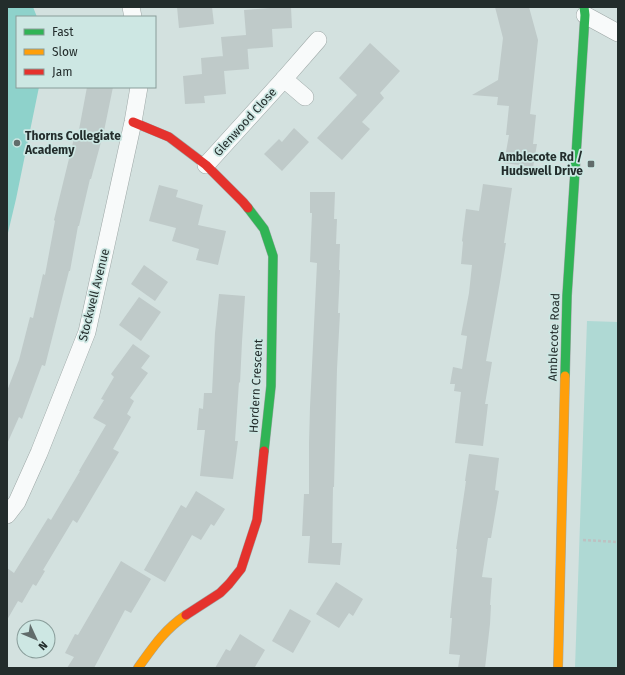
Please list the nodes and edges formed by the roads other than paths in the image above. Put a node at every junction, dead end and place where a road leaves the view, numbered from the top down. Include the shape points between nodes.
1 (585, 11) edge
2 (618, 33) edge
3 (318, 40) dead end
4 (284, 79) junction
5 (139, 88) edge
6 (305, 97) dead end
7 (133, 122) junction
8 (206, 165) junction
9 (7, 515) edge
10 (138, 668) edge
11 (558, 668) edge

1 - 2 street
1 - 11 street, Amblecote Road via 567,296
3 - 4 street, Glenwood Close
4 - 6 street, Glenwood Close
4 - 8 street, Glenwood Close
5 - 7 street, Stockwell Avenue
7 - 8 street, Hordern Crescent via 170,137
7 - 9 street, Stockwell Avenue via 87,332 39,453 16,502
8 - 10 street, Hordern Crescent via 243,202 264,229 272,256 270,386 258,520 241,568 229,584 220,594 177,621 160,637

